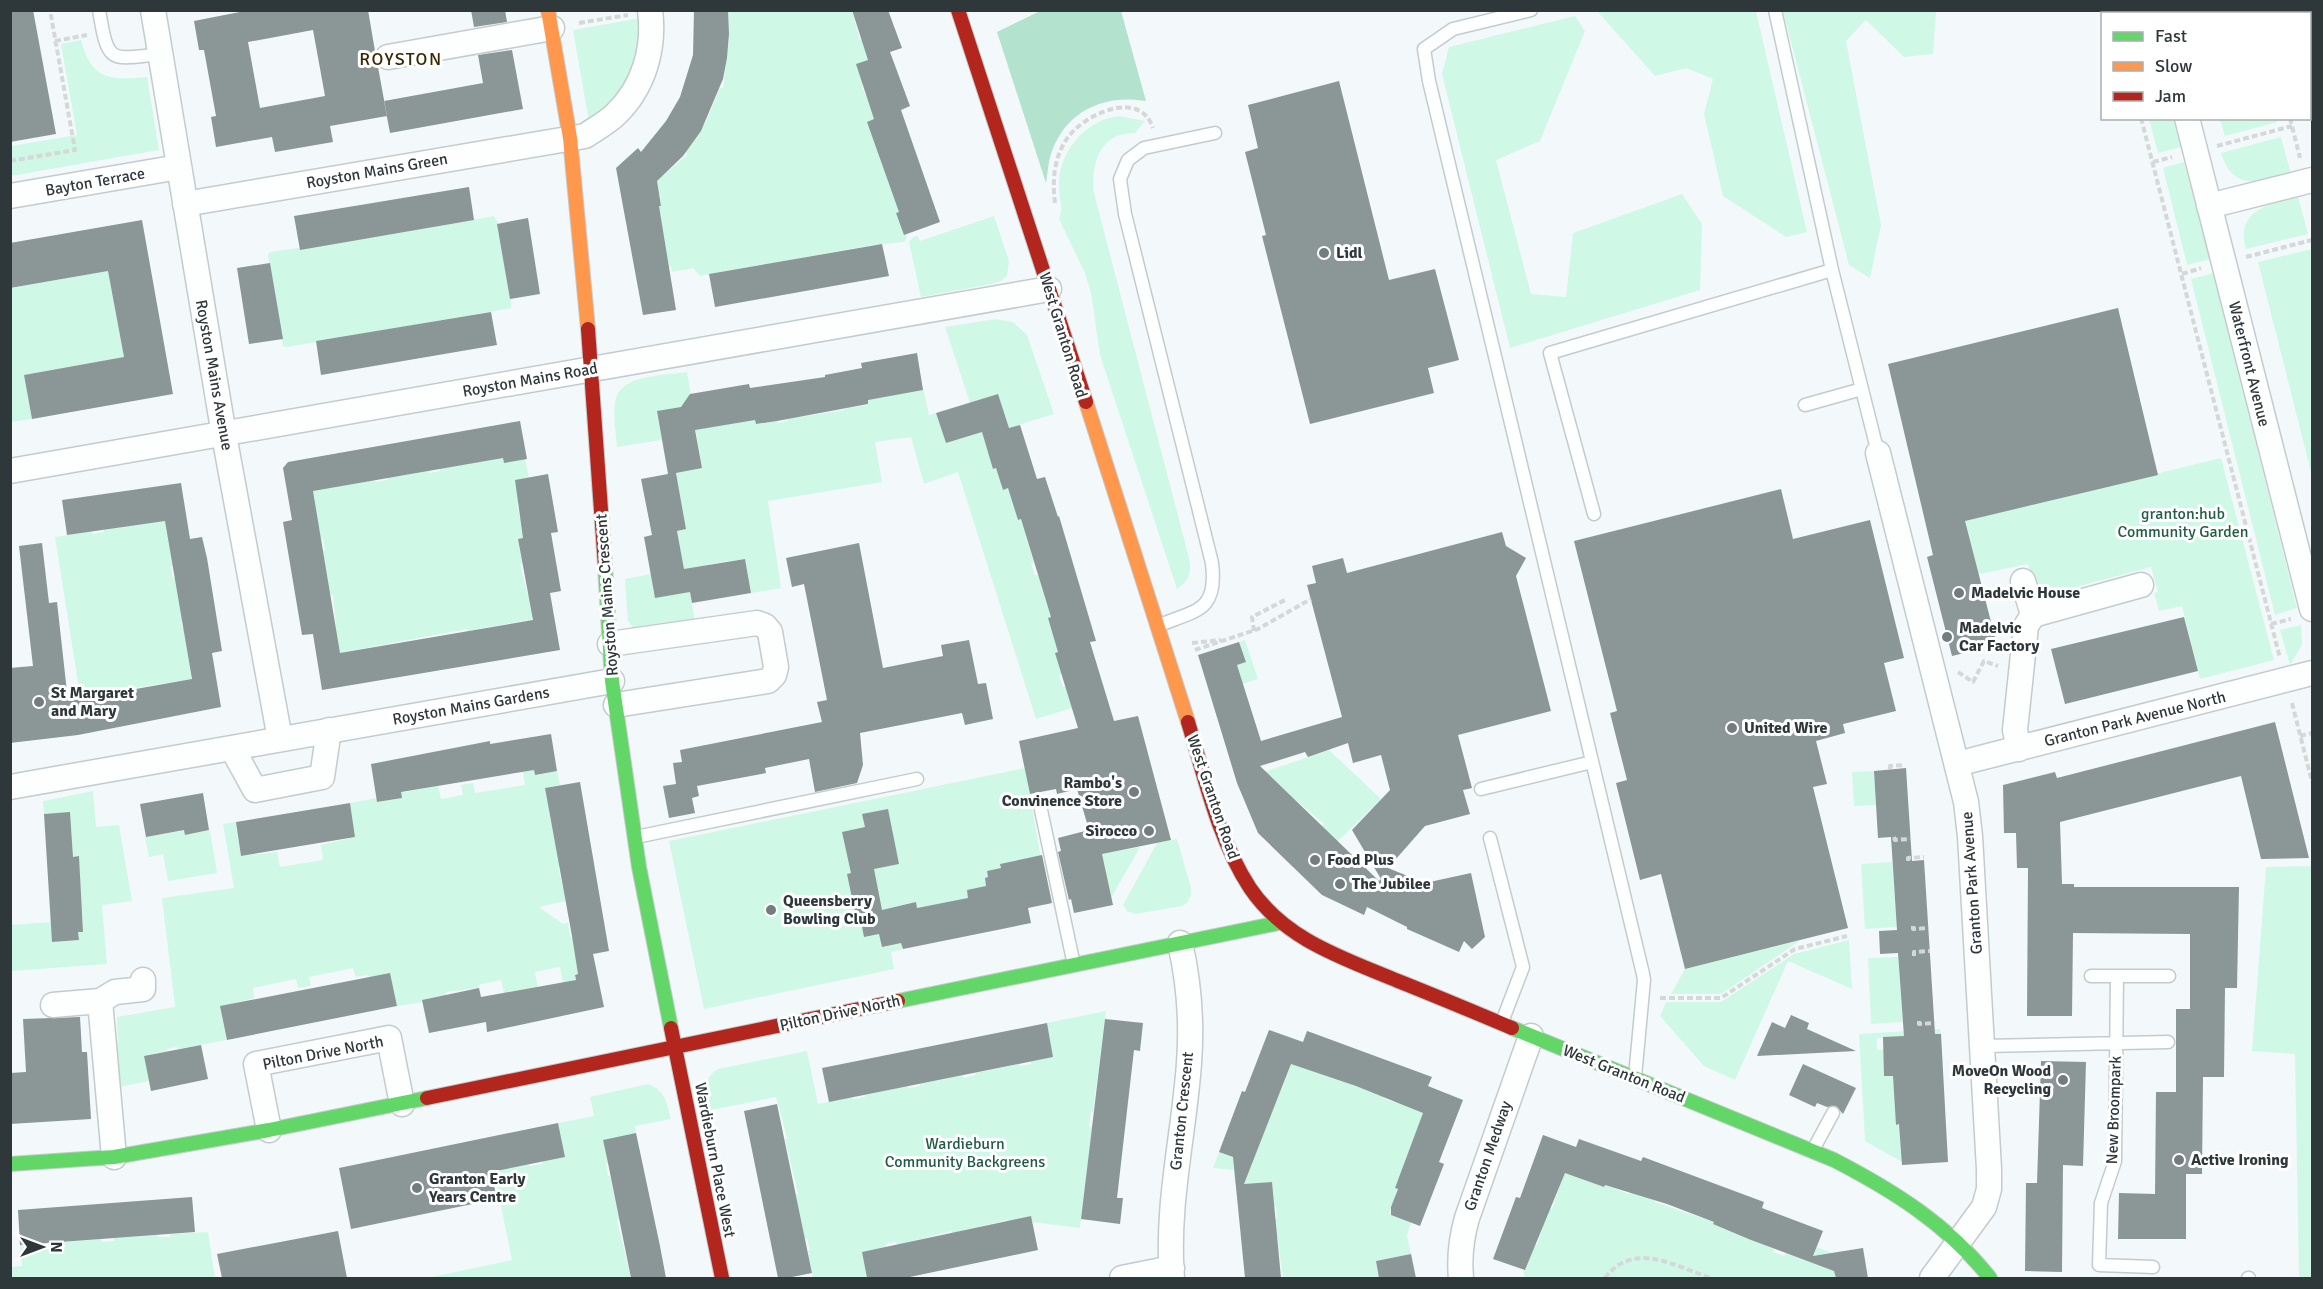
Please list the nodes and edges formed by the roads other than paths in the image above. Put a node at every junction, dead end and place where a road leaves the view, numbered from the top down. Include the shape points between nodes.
1 (99, 10) edge
2 (153, 10) edge
3 (958, 10) edge
4 (1531, 10) edge
5 (1775, 10) edge
6 (650, 11) edge
7 (550, 19) edge
8 (160, 54) junction
9 (388, 57) dead end
10 (2188, 120) edge
11 (1215, 133) dead end
12 (570, 138) junction
13 (179, 167) junction
14 (2307, 172) edge
15 (10, 196) edge
16 (185, 204) junction
17 (2209, 206) junction
18 (1832, 270) junction
19 (1049, 289) junction
20 (592, 369) junction
21 (1862, 389) junction
22 (1805, 405) dead end
23 (224, 435) junction
24 (1878, 453) joint
25 (10, 471) edge
26 (1594, 514) dead end
27 (2023, 581) dead end
28 (2141, 585) dead end
29 (2313, 609) edge
30 (2033, 615) junction
31 (1156, 627) junction
32 (610, 644) junction
33 (2313, 673) edge
34 (612, 681) junction
35 (616, 705) junction
36 (329, 730) junction
37 (280, 739) junction
38 (232, 748) junction
39 (2019, 749) junction
40 (1592, 762) junction
41 (1957, 764) junction
42 (917, 779) dead end
43 (10, 787) edge
44 (1481, 789) dead end
45 (1041, 810) dead end
46 (635, 837) junction
47 (1490, 838) dead end
48 (1279, 923) junction
49 (1180, 943) junction
50 (1074, 965) junction
51 (2091, 976) dead end
52 (2117, 976) junction
53 (2169, 976) dead end
54 (142, 980) dead end
55 (100, 1001) junction
56 (53, 1005) dead end
57 (1501, 1023) junction
58 (1531, 1036) junction
59 (2116, 1042) junction
60 (2168, 1042) dead end
61 (1983, 1046) junction
62 (676, 1047) junction
63 (1635, 1079) junction
64 (402, 1104) junction
65 (1833, 1113) dead end
66 (269, 1130) junction
67 (1813, 1151) junction
68 (114, 1157) junction
69 (10, 1164) edge
70 (1958, 1242) junction
71 (2153, 1267) dead end
72 (1172, 1273) edge
73 (722, 1278) edge
74 (1122, 1278) edge
75 (1461, 1278) edge
76 (1932, 1278) edge
77 (1990, 1278) edge

1 - 8 lane via 113,55 121,59
2 - 8 street, Royston Mains Avenue
3 - 19 street, West Granton Road
4 - 40 lane via 1454,29 1424,49 1431,93
5 - 18 lane
6 - 12 street via 650,48 638,86 615,116 585,136
7 - 9 street
7 - 12 street, Royston Mains Crescent
8 - 13 street, Royston Mains Avenue
10 - 17 street, Waterfront Avenue
11 - 31 lane via 1144,148 1128,160 1120,179 1125,214 1215,583 1200,608
12 - 16 street, Royston Mains Green
12 - 20 street, Royston Mains Crescent
13 - 15 street, Bayton Terrace
13 - 16 street, Royston Mains Avenue
14 - 17 street
16 - 23 street, Royston Mains Avenue
17 - 29 street, Waterfront Avenue
18 - 21 lane
18 - 26 lane via 1550,353
19 - 20 street, Royston Mains Road
19 - 31 street, West Granton Road
20 - 23 street, Royston Mains Road
20 - 32 street, Royston Mains Crescent
21 - 22 lane
21 - 24 lane
23 - 25 street, Royston Mains Road
23 - 37 street, Royston Mains Avenue
24 - 41 street, Granton Park Avenue
27 - 30 street
28 - 30 street
30 - 39 street via 2026,626 2015,730
31 - 48 street, West Granton Road via 1232,857 1261,903
32 - 34 street, Royston Mains Crescent
32 - 35 street via 757,623 770,632 777,667 768,681
33 - 39 street, Granton Park Avenue North
34 - 35 street, Royston Mains Crescent
34 - 36 street, Royston Mains Gardens
35 - 46 street, Royston Mains Crescent
36 - 37 street, Royston Mains Gardens
36 - 38 street via 322,777 255,790
37 - 38 street, Royston Mains Gardens
38 - 43 street, Royston Mains Gardens
39 - 41 street, Granton Park Avenue North
40 - 44 lane
40 - 63 lane via 1643,974
41 - 61 street, Granton Park Avenue via 1971,836
42 - 46 lane
45 - 50 lane
46 - 62 street, Royston Mains Crescent
47 - 57 lane via 1523,966
48 - 49 street, Pilton Drive North
48 - 57 street, West Granton Road via 1323,950
49 - 50 street, Pilton Drive North
49 - 72 street, Granton Crescent via 1190,1037 1172,1213
50 - 62 street, Pilton Drive North
51 - 52 lane
52 - 53 lane
52 - 59 lane, New Broompark
54 - 55 street via 143,989 115,992
55 - 56 street
55 - 68 street
57 - 58 street, West Granton Road
58 - 63 street, West Granton Road
58 - 75 street, Granton Medway via 1461,1238
59 - 60 lane
59 - 61 lane, New Broompark
59 - 71 lane, New Broompark via 2115,1161 2101,1203 2099,1265
61 - 70 street, Granton Park Avenue via 1989,1189 1984,1207
62 - 64 street, Pilton Drive North
62 - 73 street, Wardieburn Place West
63 - 67 street, West Granton Road
64 - 66 street, Pilton Drive North
64 - 66 street, Pilton Drive North via 389,1038 256,1064
65 - 67 lane
66 - 68 street, Pilton Drive North
67 - 70 street, West Granton Road via 1875,1180 1935,1221
68 - 69 street, Pilton Drive North
70 - 76 street
70 - 77 street, West Granton Road
72 - 74 street

